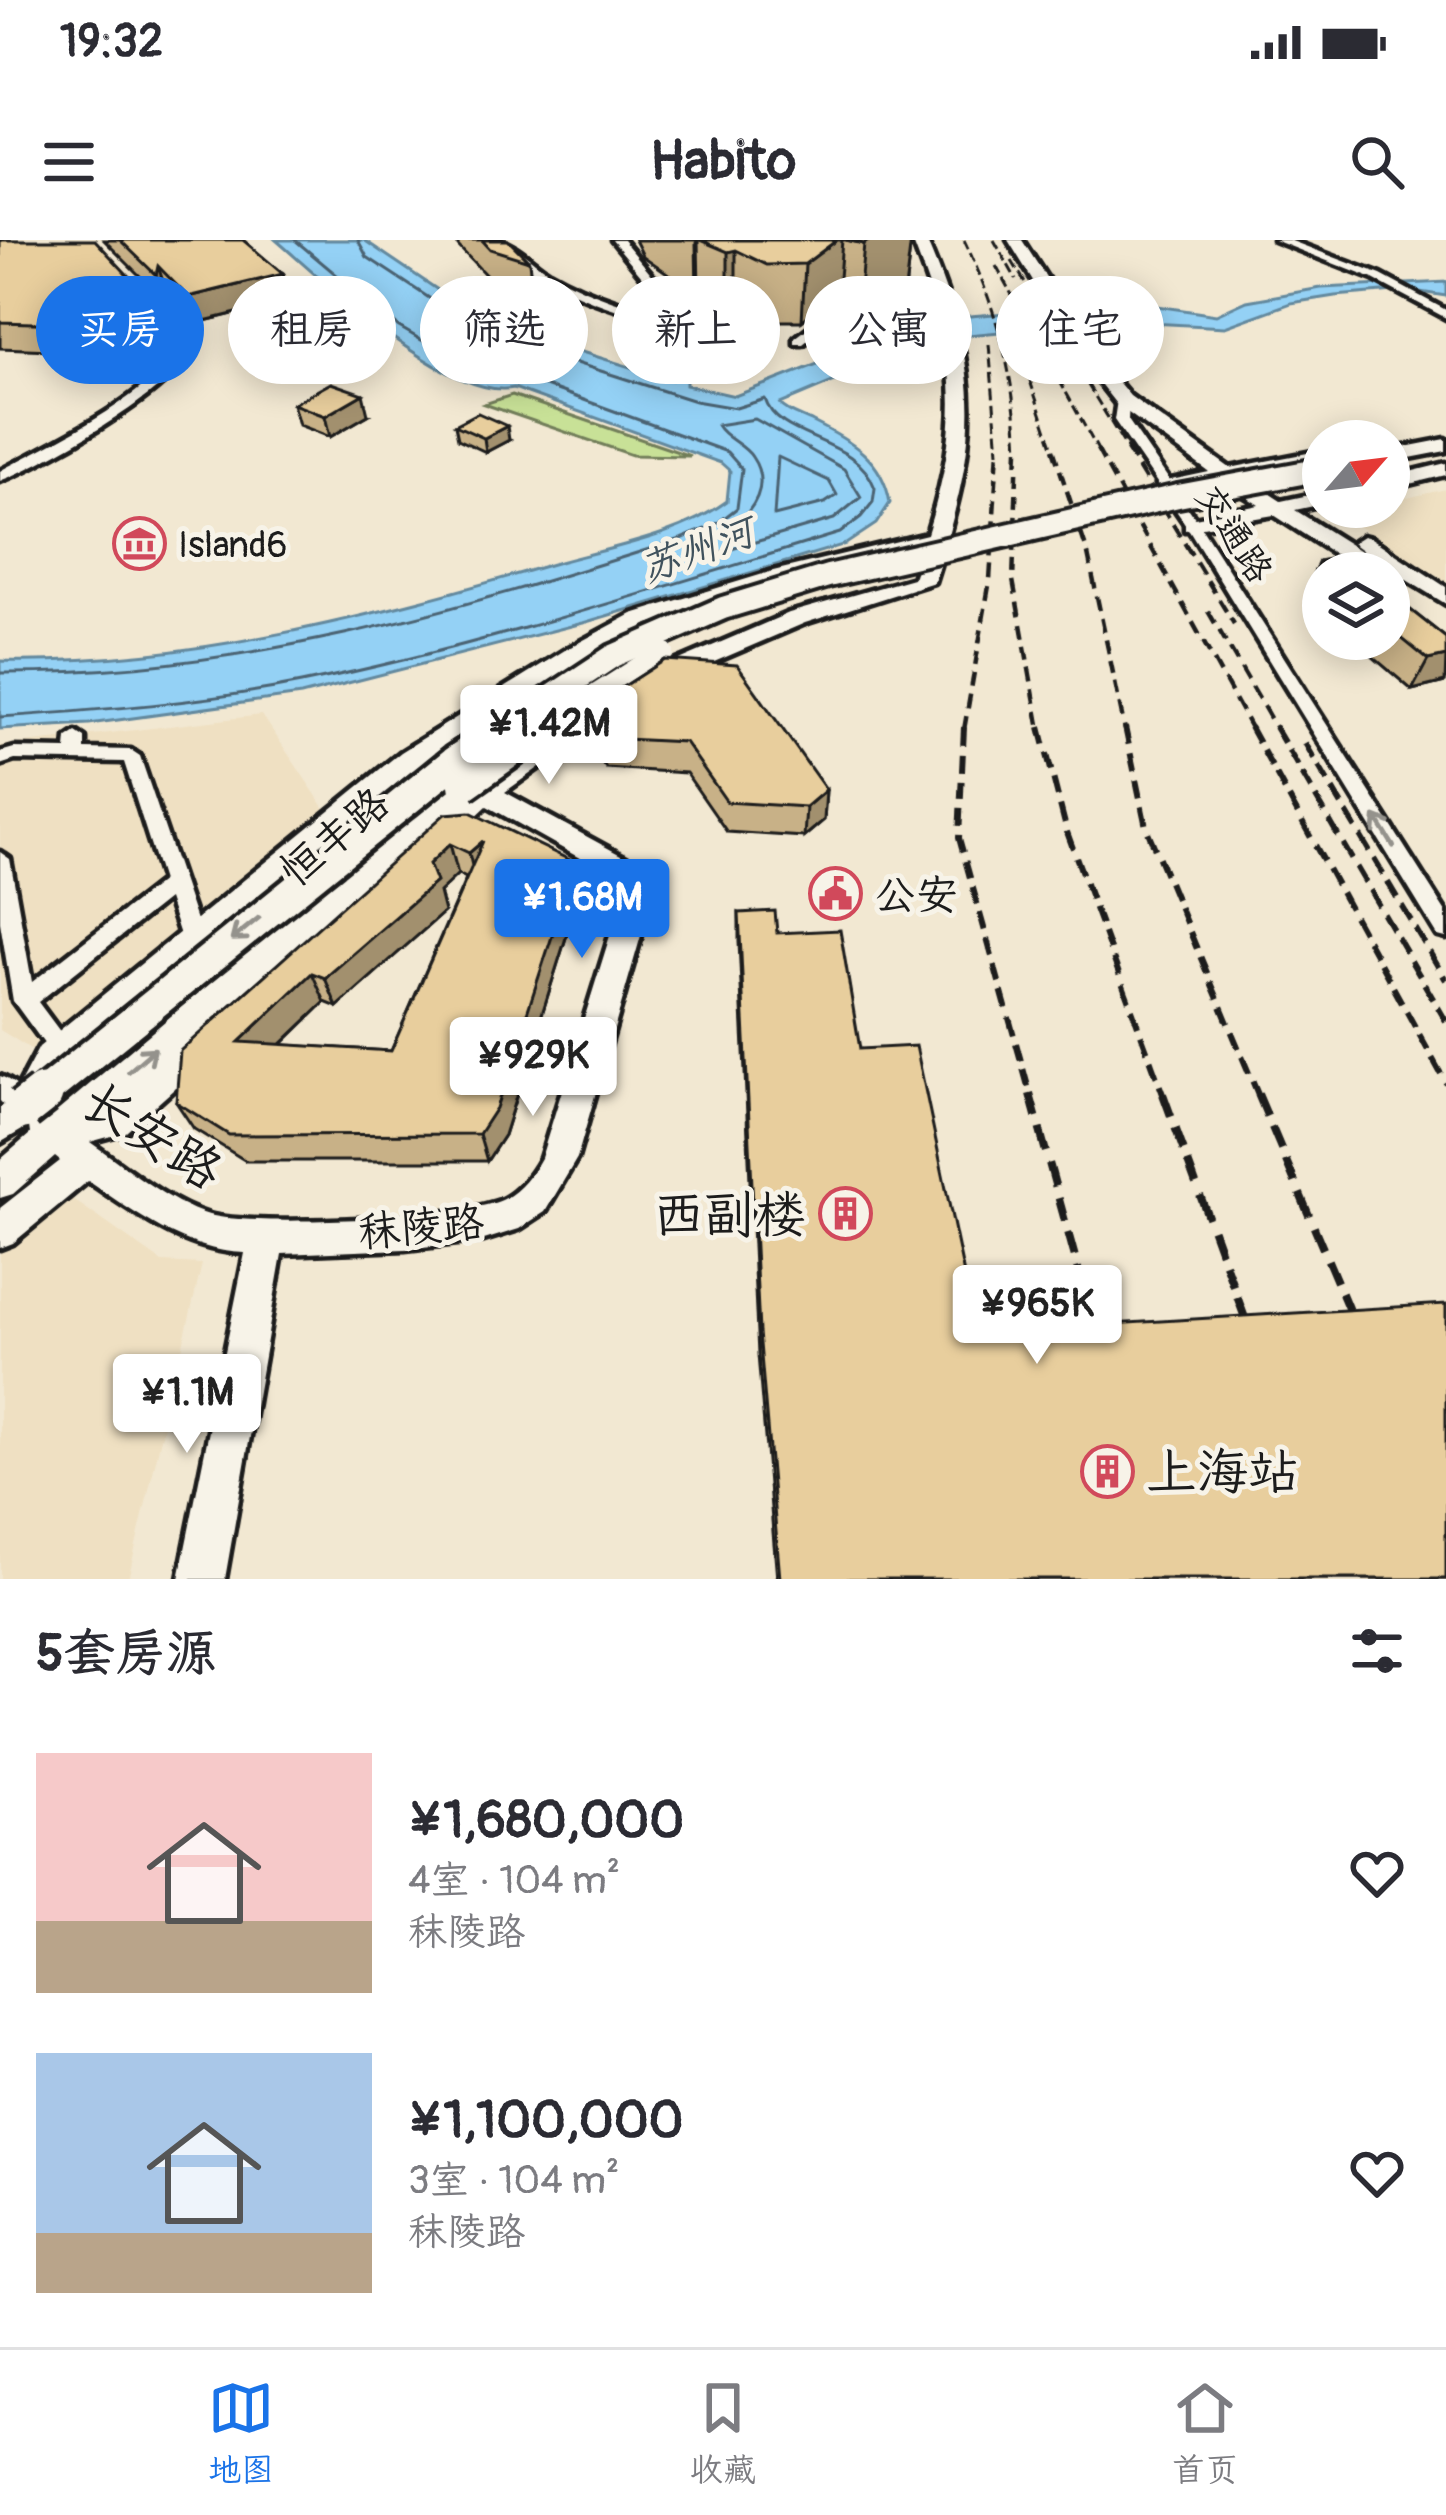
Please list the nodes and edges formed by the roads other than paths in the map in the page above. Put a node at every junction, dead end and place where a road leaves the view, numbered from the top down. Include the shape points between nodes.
1 (498, 240) edge
2 (617, 240) edge
3 (919, 240) edge
4 (1015, 240) edge
5 (1279, 240) edge
6 (121, 269) edge
7 (1446, 315) edge
8 (804, 337) edge
9 (799, 341) dead end
10 (1131, 398) junction
11 (1446, 434) edge
12 (1410, 440) edge
13 (1446, 446) edge
14 (1410, 452) edge
15 (1446, 456) edge
16 (1302, 460) edge
17 (1410, 463) edge
18 (1446, 469) edge
19 (1235, 472) junction
20 (1302, 473) edge
21 (0, 476) edge
22 (1410, 478) edge
23 (1302, 485) edge
24 (1164, 487) junction
25 (1302, 502) edge
26 (1289, 505) junction
27 (1193, 525) junction
28 (938, 538) junction
29 (1351, 552) edge
30 (1410, 594) edge
31 (1446, 597) edge
32 (1446, 618) edge
33 (410, 758) junction
34 (0, 759) edge
35 (485, 793) junction
36 (0, 859) edge
37 (171, 885) junction
38 (1446, 930) edge
39 (191, 938) junction
40 (24, 1001) junction
41 (61, 1049) junction
42 (8, 1108) edge
43 (53, 1136) junction
44 (87, 1160) junction
45 (0, 1182) edge
46 (0, 1231) edge
47 (267, 1236) junction
48 (202, 1579) edge

1 - 2 street via 553,280 604,301 703,326 716,315 650,278
3 - 28 main road via 955,337 961,406
4 - 10 main road, 交通路 via 1091,358
5 - 7 street via 1386,281
6 - 21 street via 178,327 182,353 131,402
8 - 9 street
10 - 19 main road
10 - 24 street, 交通路 via 1121,420
11 - 12 main road
13 - 14 main road
15 - 17 main road
16 - 19 main road
18 - 22 main road
19 - 24 main road
19 - 26 main road
20 -> 42 main road, 恒丰路, bridge via 828,576 632,646 455,760
43 -> 23 main road, 恒丰路, bridge via 464,784 664,652 836,586
24 - 27 street, 交通路
25 - 26 main road
26 - 27 main road
26 - 29 main road
26 - 31 main road
38 -> 27 street, 交通路
28 - 33 main road via 640,619
28 - 35 main road via 923,581 796,618 661,676
30 - 32 main road
33 - 35 main road, 秣陵路
33 - 39 main road
34 - 37 street via 76,747 131,756
35 - 43 main road via 114,1121
35 - 47 main road, 秣陵路 via 641,880 553,1173 536,1198 485,1224
36 - 40 street
37 - 39 street
37 - 40 street
39 - 41 main road
40 - 41 street
41 - 42 main road
42 - 43 main road, 长安路
43 - 44 main road, 长安路
43 - 45 main road, 恒丰路
44 - 46 main road
44 - 47 main road, 长安路 via 205,1232
47 - 48 main road

